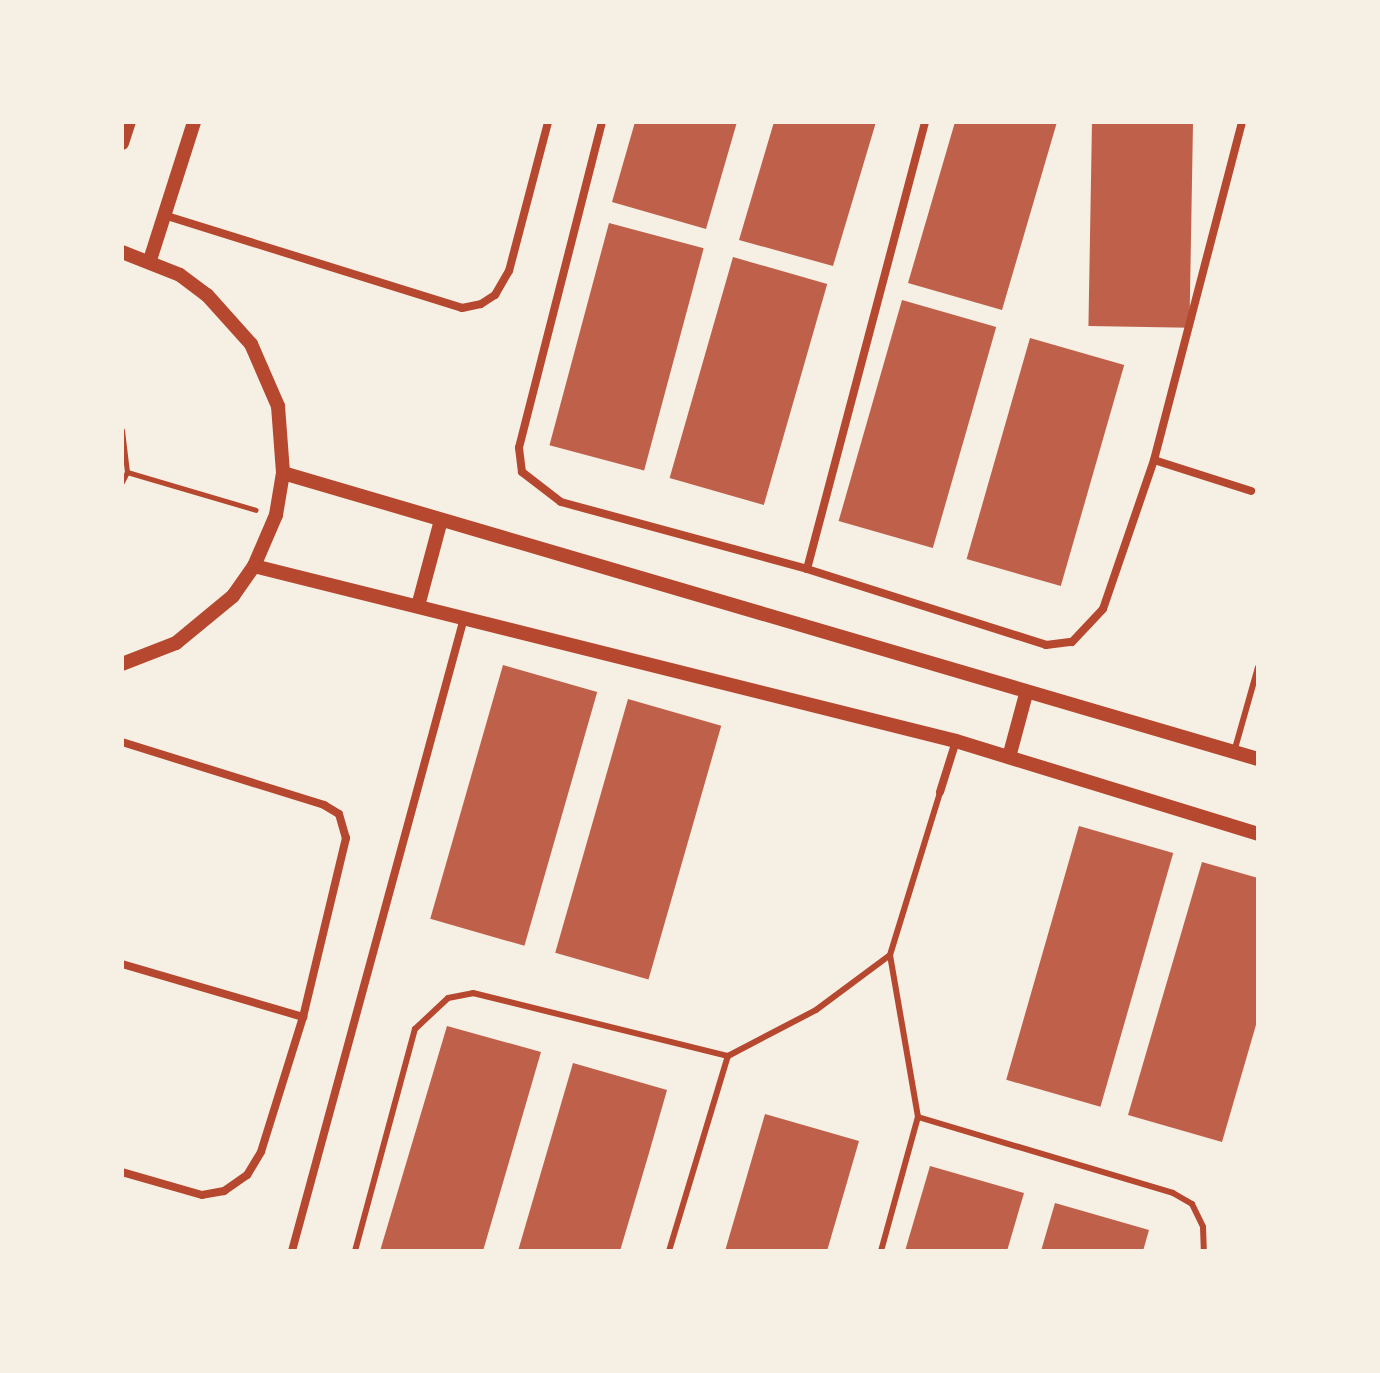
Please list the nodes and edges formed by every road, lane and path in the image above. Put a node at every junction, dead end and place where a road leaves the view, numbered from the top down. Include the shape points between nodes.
1 (129, 122) edge
2 (194, 122) edge
3 (548, 122) edge
4 (602, 122) edge
5 (925, 122) edge
6 (1242, 122) edge
7 (122, 143) edge
8 (167, 216) junction
9 (122, 252) edge
10 (150, 260) junction
11 (122, 430) edge
12 (1154, 460) junction
13 (127, 472) junction
14 (283, 473) junction
15 (122, 482) edge
16 (1254, 492) edge
17 (276, 515) junction
18 (441, 520) junction
19 (254, 566) junction
20 (807, 569) junction
21 (418, 606) junction
22 (464, 618) junction
23 (122, 664) edge
24 (1258, 667) edge
25 (1026, 694) junction
26 (956, 741) junction
27 (122, 742) edge
28 (1234, 752) junction
29 (1009, 757) junction
30 (1258, 759) edge
31 (940, 792) joint
32 (1258, 834) edge
33 (890, 955) junction
34 (122, 964) edge
35 (303, 1017) junction
36 (728, 1056) junction
37 (918, 1117) junction
38 (122, 1172) edge
39 (292, 1251) edge
40 (355, 1251) edge
41 (669, 1251) edge
42 (881, 1251) edge
43 (1204, 1251) edge

1 - 7 street
2 - 8 street
3 - 8 street via 509,271 495,295 462,308
4 - 20 street via 519,448 522,472 561,502
5 - 20 street
6 - 12 street
8 - 10 street
9 - 10 street
10 - 14 street via 207,295 251,344 278,406
11 - 13 path
12 - 16 street
12 - 20 street via 1103,609 1072,642 1046,645
13 - 15 path
13 - 17 path
14 - 17 street
14 - 18 street
17 - 19 street
18 - 21 street
18 - 25 street
19 - 21 street
19 - 23 street via 206,622 176,643
21 - 22 street
22 - 26 street
22 - 39 street via 374,966
24 - 28 lane
25 - 28 street
25 - 29 street
26 - 29 street
26 - 31 street
27 - 35 street via 339,814 346,838
28 - 30 street
29 - 32 street
31 - 33 lane
33 - 36 lane via 816,1010
33 - 37 lane
34 - 35 street
35 - 38 street via 261,1152 247,1175 224,1191 202,1195
36 - 40 lane via 473,993 448,998 415,1029
36 - 41 lane
37 - 42 lane
37 - 43 lane via 1173,1193 1192,1204 1203,1227

